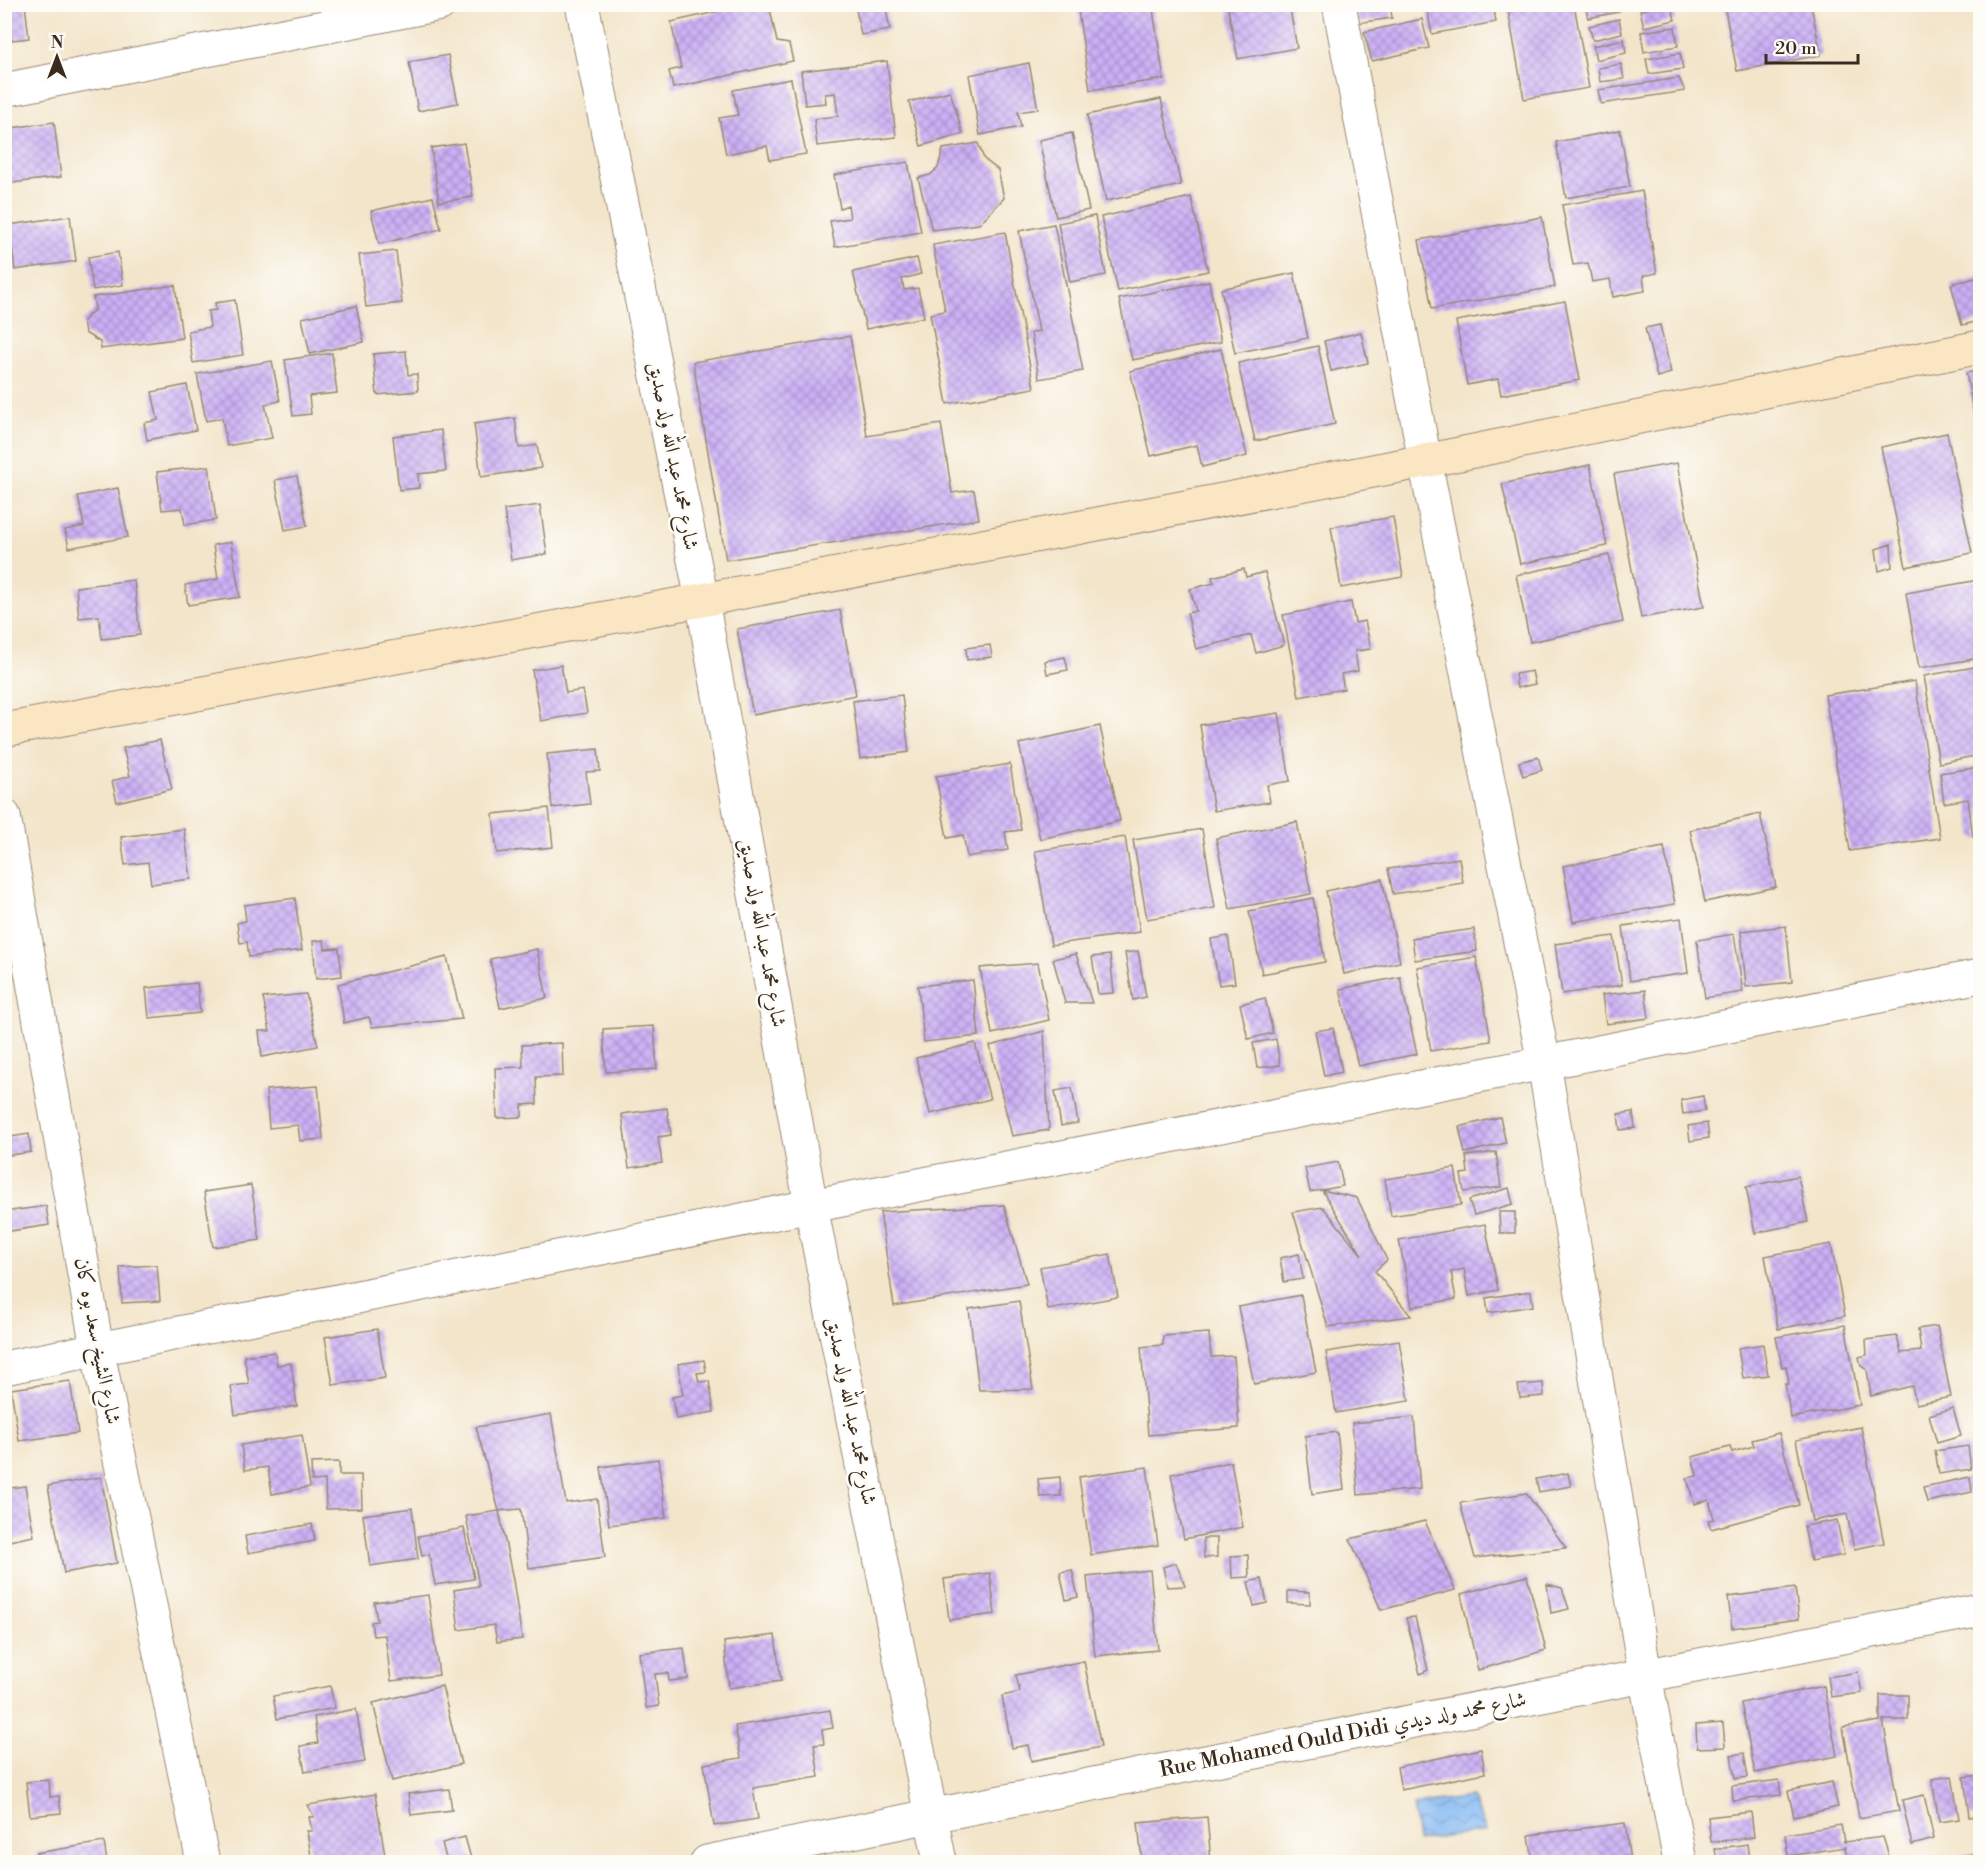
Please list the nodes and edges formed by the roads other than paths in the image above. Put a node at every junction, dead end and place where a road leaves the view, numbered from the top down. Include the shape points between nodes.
1 (440, 4) edge
2 (582, 4) edge
3 (1339, 4) edge
4 (4, 90) edge
5 (1980, 347) edge
6 (1425, 460) junction
7 (702, 600) junction
8 (4, 730) edge
9 (4, 816) edge
10 (1980, 976) edge
11 (1544, 1063) junction
12 (811, 1206) junction
13 (97, 1348) junction
14 (4, 1368) edge
15 (1980, 1610) edge
16 (1645, 1675) junction
17 (930, 1816) junction
18 (203, 1863) edge
19 (707, 1863) edge
20 (940, 1863) edge
21 (1680, 1863) edge

1 - 4 street
2 - 7 street, شارع محمد عبد الله ولد صديق
3 - 6 street
5 - 6 street
6 - 7 street
6 - 11 street
7 - 8 street
7 - 12 street, شارع محمد عبد الله ولد صديق
9 - 13 street, شارع الشيخ سعد بوه كان
10 - 11 street
11 - 12 street
11 - 16 street
12 - 13 street
12 - 17 street, شارع محمد عبد الله ولد صديق
13 - 14 street
13 - 18 street, شارع الشيخ سعد بوه كان
15 - 16 street, Rue Mohamed Ould Didi شارع محمد ولد ديدي
16 - 17 street, Rue Mohamed Ould Didi شارع محمد ولد ديدي
16 - 21 street
17 - 19 street, Rue Mohamed Ould Didi شارع محمد ولد ديدي
17 - 20 street, شارع محمد عبد الله ولد صديق

